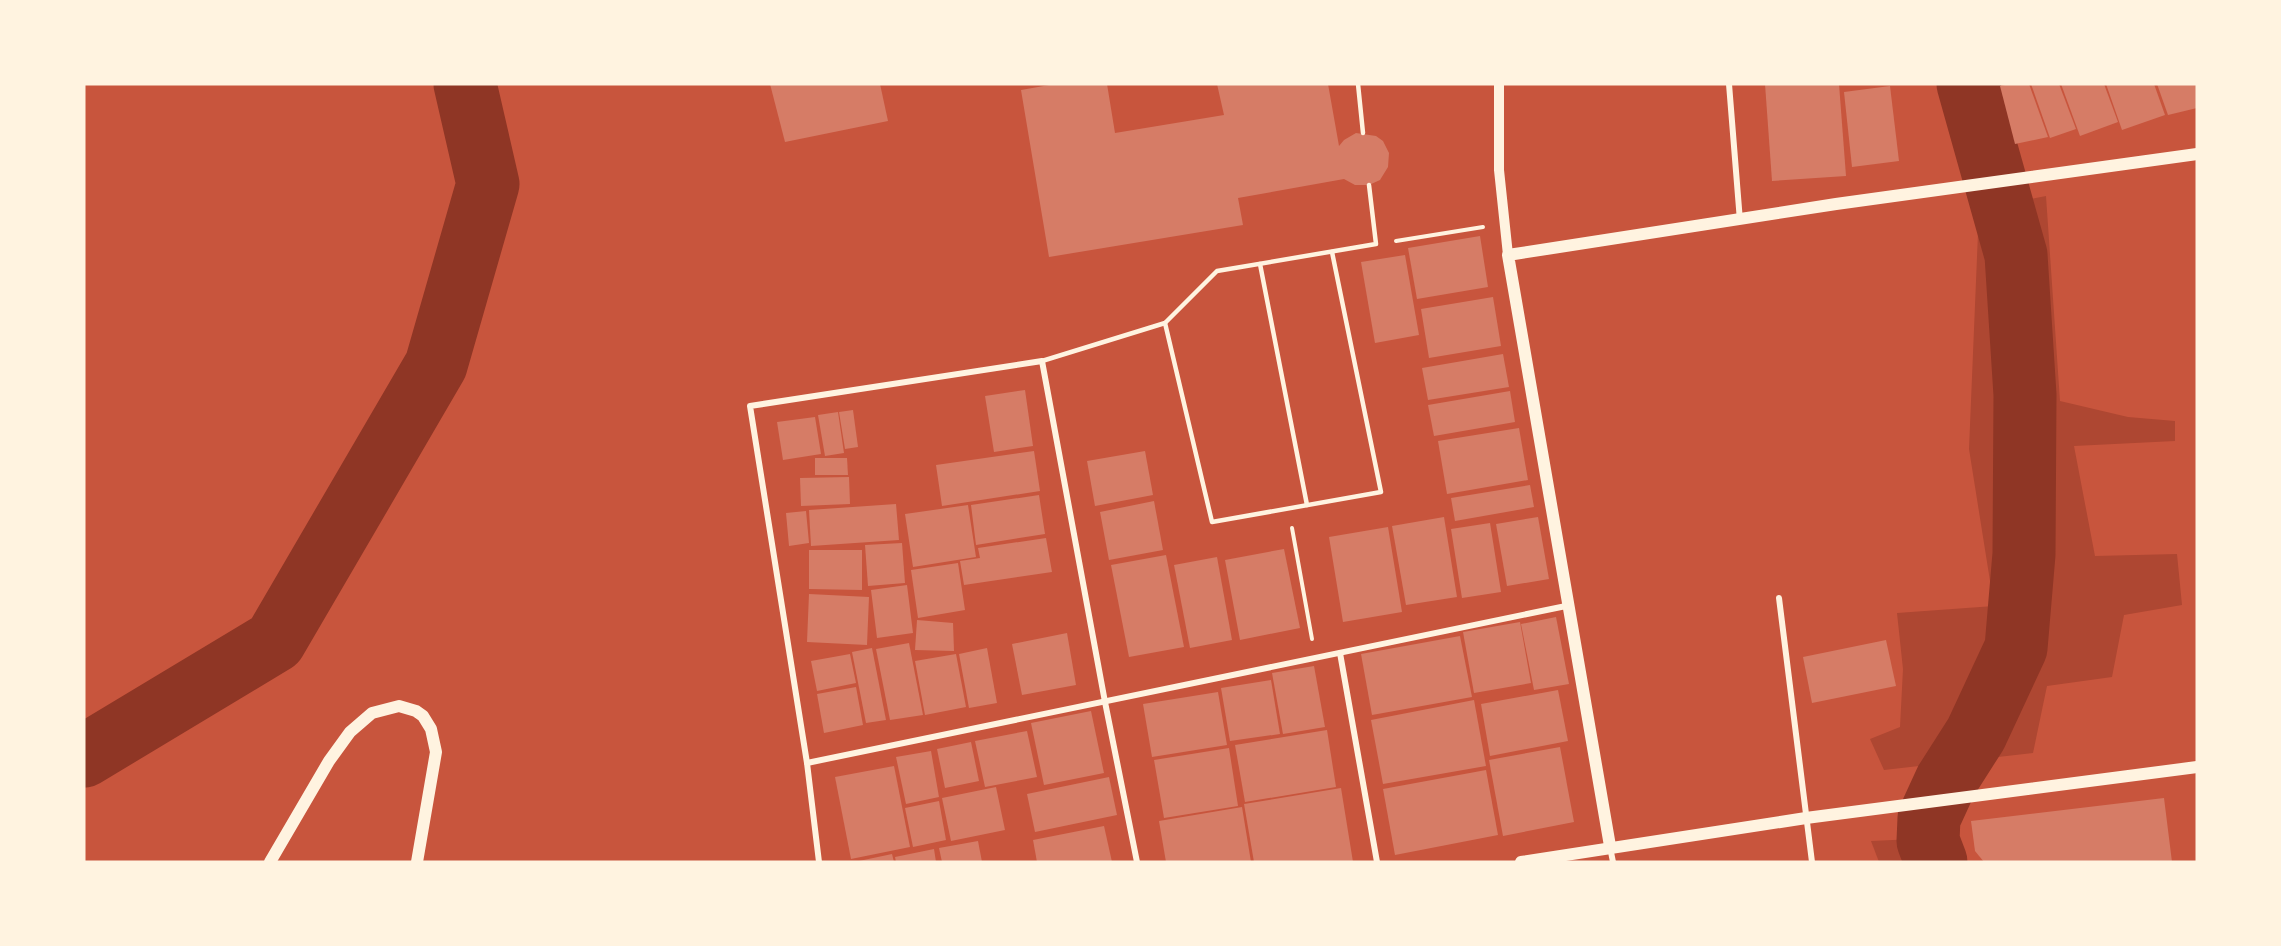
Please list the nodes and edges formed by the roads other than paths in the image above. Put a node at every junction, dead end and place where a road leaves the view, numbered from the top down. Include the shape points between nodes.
1 (1358, 84) edge
2 (1499, 84) edge
3 (1729, 84) edge
4 (1363, 133) dead end
5 (2197, 154) edge
6 (1369, 186) dead end
7 (1740, 221) junction
8 (1332, 252) junction
9 (1508, 255) junction
10 (1260, 264) junction
11 (1165, 322) junction
12 (1042, 362) junction
13 (1307, 505) junction
14 (1779, 598) dead end
15 (1566, 606) junction
16 (1340, 653) junction
17 (1105, 702) junction
18 (807, 763) junction
19 (2197, 767) edge
20 (1806, 818) junction
21 (1610, 846) junction
22 (270, 862) edge
23 (417, 862) edge
24 (819, 862) edge
25 (1137, 862) edge
26 (1377, 862) edge
27 (1521, 862) edge
28 (1613, 862) edge
29 (1812, 862) edge

1 - 4 lane
2 - 9 street via 1499,170
3 - 7 street
5 - 7 main road
6 - 8 lane via 1376,244
7 - 9 main road
8 - 10 lane
8 - 13 lane via 1381,492
9 - 15 main road
10 - 11 lane via 1217,271
10 - 13 lane
11 - 12 lane
11 - 13 lane via 1212,522
12 - 17 street
12 - 18 street via 750,406
14 - 20 street
15 - 16 street
15 - 21 main road
16 - 17 street
16 - 26 street
17 - 18 street
17 - 25 street
18 - 24 street
19 - 20 main road
20 - 21 main road
20 - 29 street
21 - 27 main road
21 - 28 street
22 - 23 main road via 350,732 372,713 399,706 423,716 436,752

